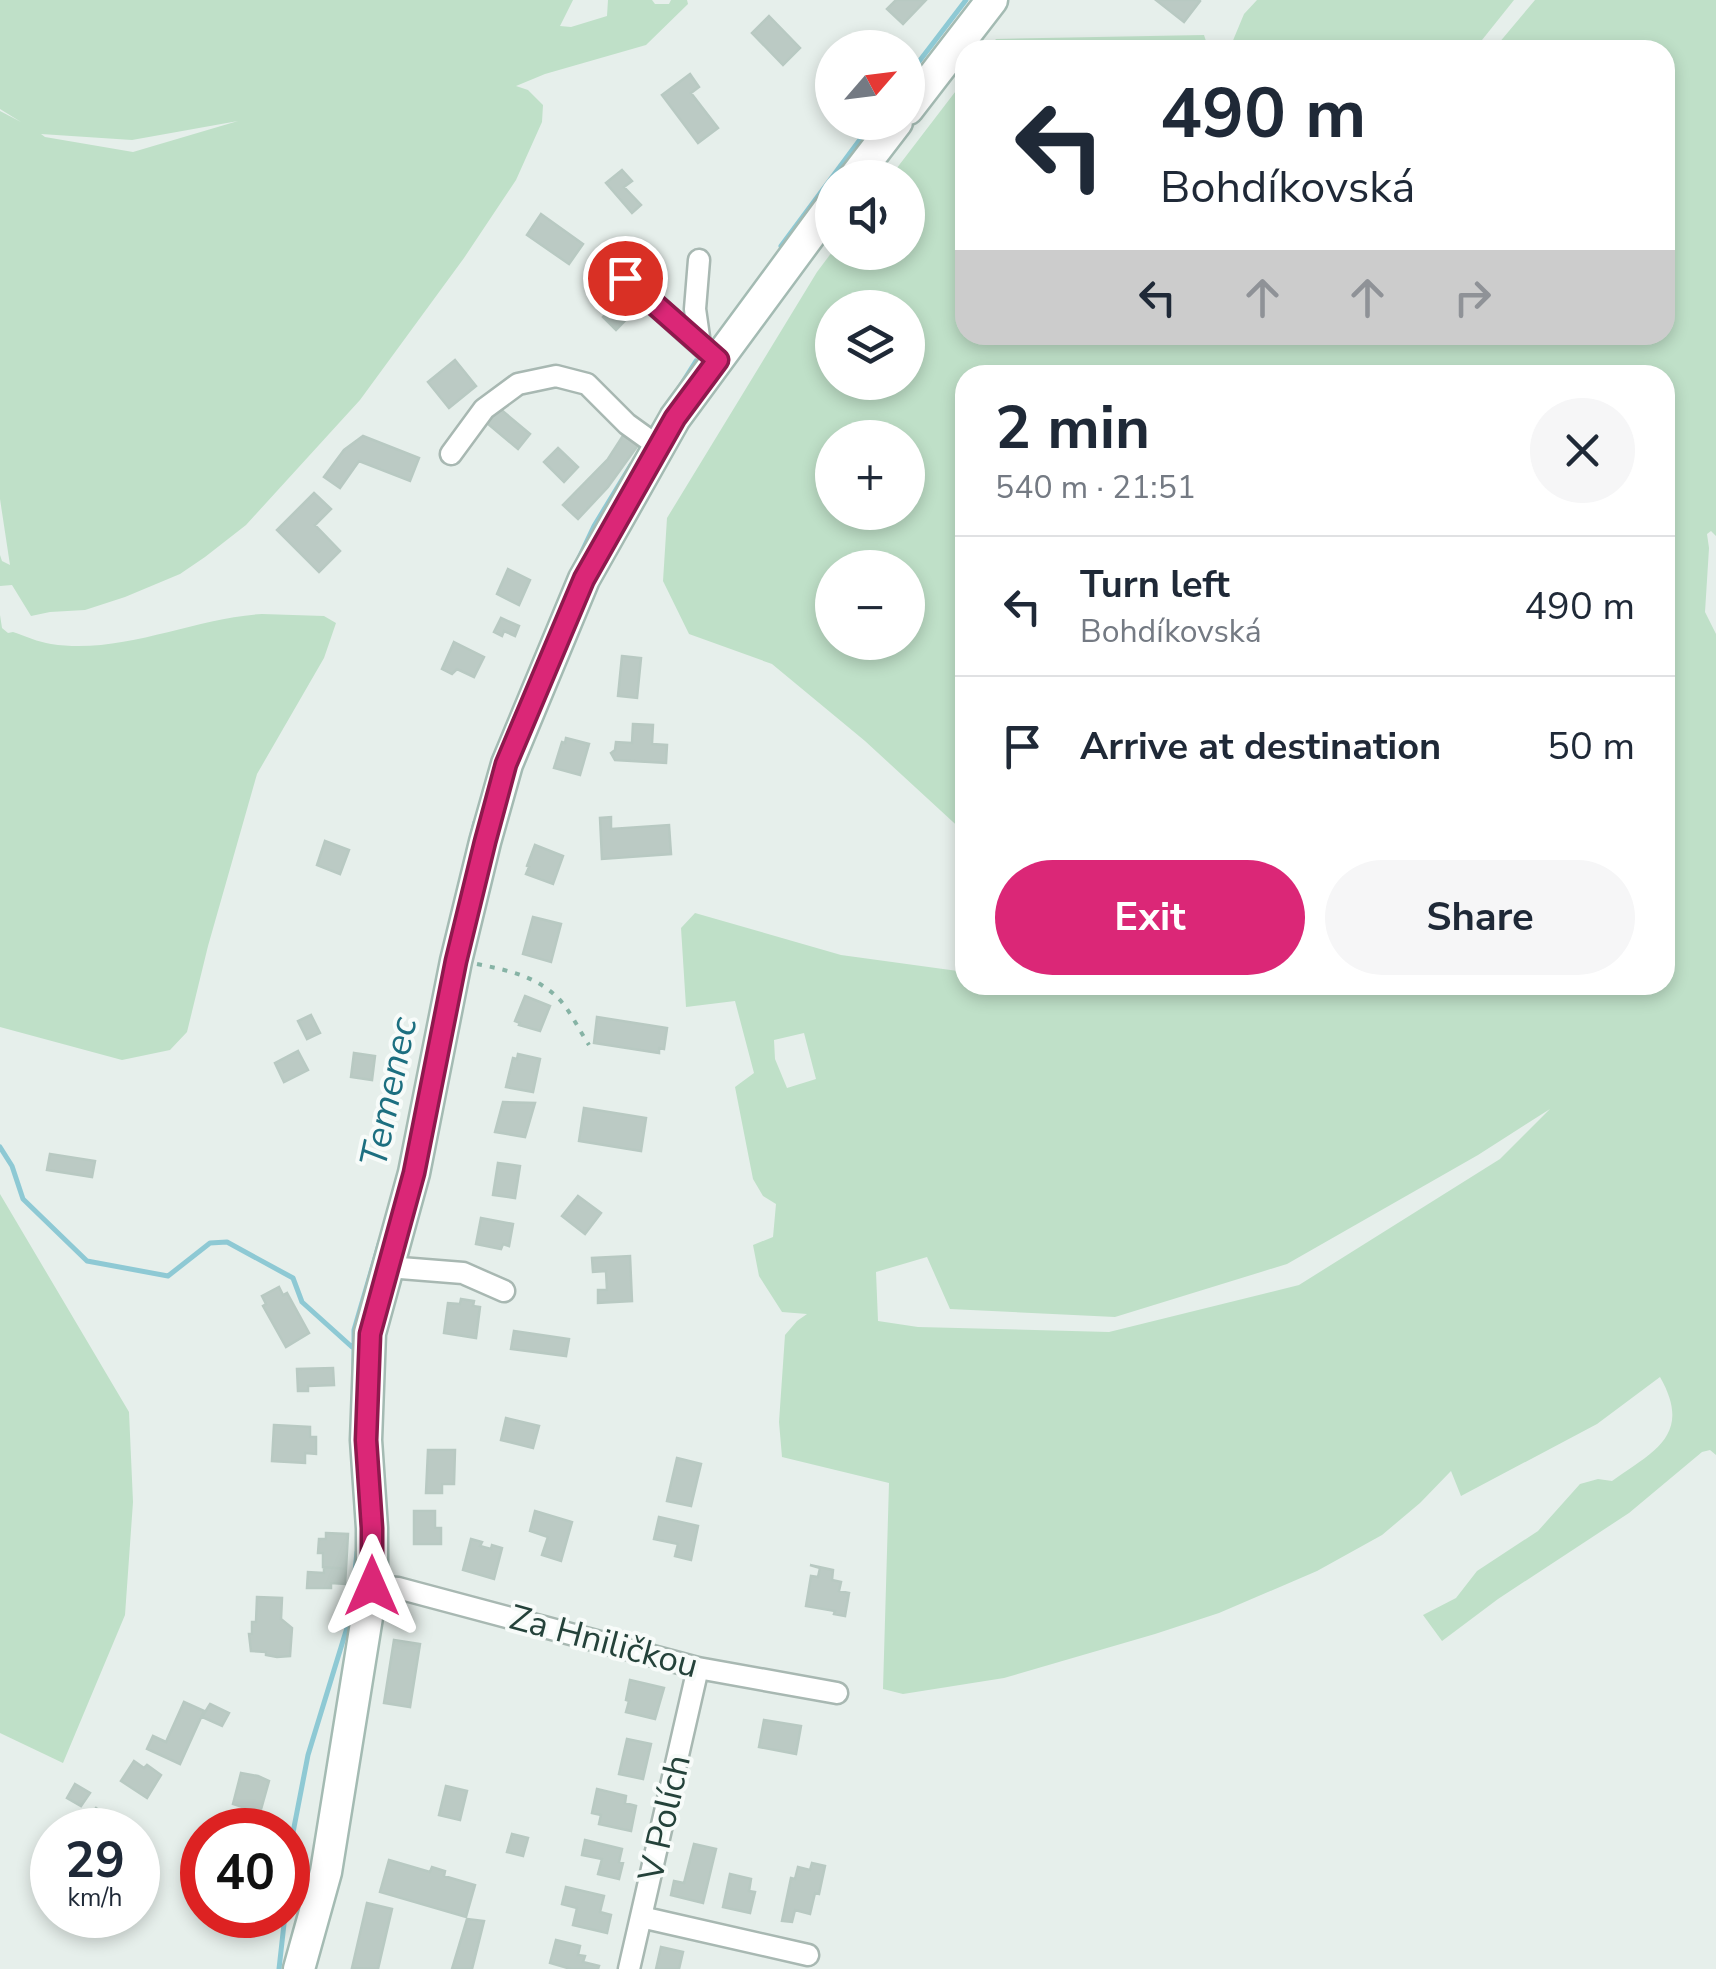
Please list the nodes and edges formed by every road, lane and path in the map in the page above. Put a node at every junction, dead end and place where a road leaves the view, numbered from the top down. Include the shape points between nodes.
1 (992, 0) edge
2 (961, 40) edge
3 (955, 48) edge
4 (925, 87) edge
5 (883, 140) edge
6 (868, 160) edge
7 (815, 225) edge
8 (700, 260) dead end
9 (625, 278) dead end
10 (709, 352) junction
11 (651, 442) junction
12 (451, 454) dead end
13 (456, 961) junction
14 (589, 1045) dead end
15 (388, 1267) junction
16 (504, 1291) dead end
17 (372, 1586) junction
18 (698, 1668) junction
19 (838, 1693) dead end
20 (641, 1917) junction
21 (808, 1955) dead end
22 (299, 1969) edge
23 (629, 1969) edge

1 - 2 street
3 - 4 street
5 - 6 street
7 - 10 street
8 - 10 street via 695,309
9 - 10 street
10 - 11 street via 675,418
11 - 12 street via 586,384 556,376 518,384 484,409
11 - 13 street via 506,764
13 - 14 path via 536,981 560,999
13 - 15 street
15 - 16 street via 463,1273
15 - 17 street via 370,1334
17 - 18 street, Za Hniličkou
17 - 22 street via 326,1872
18 - 19 street, Za Hniličkou
18 - 20 street, V Polích
20 - 21 street
20 - 23 street, V Polích

